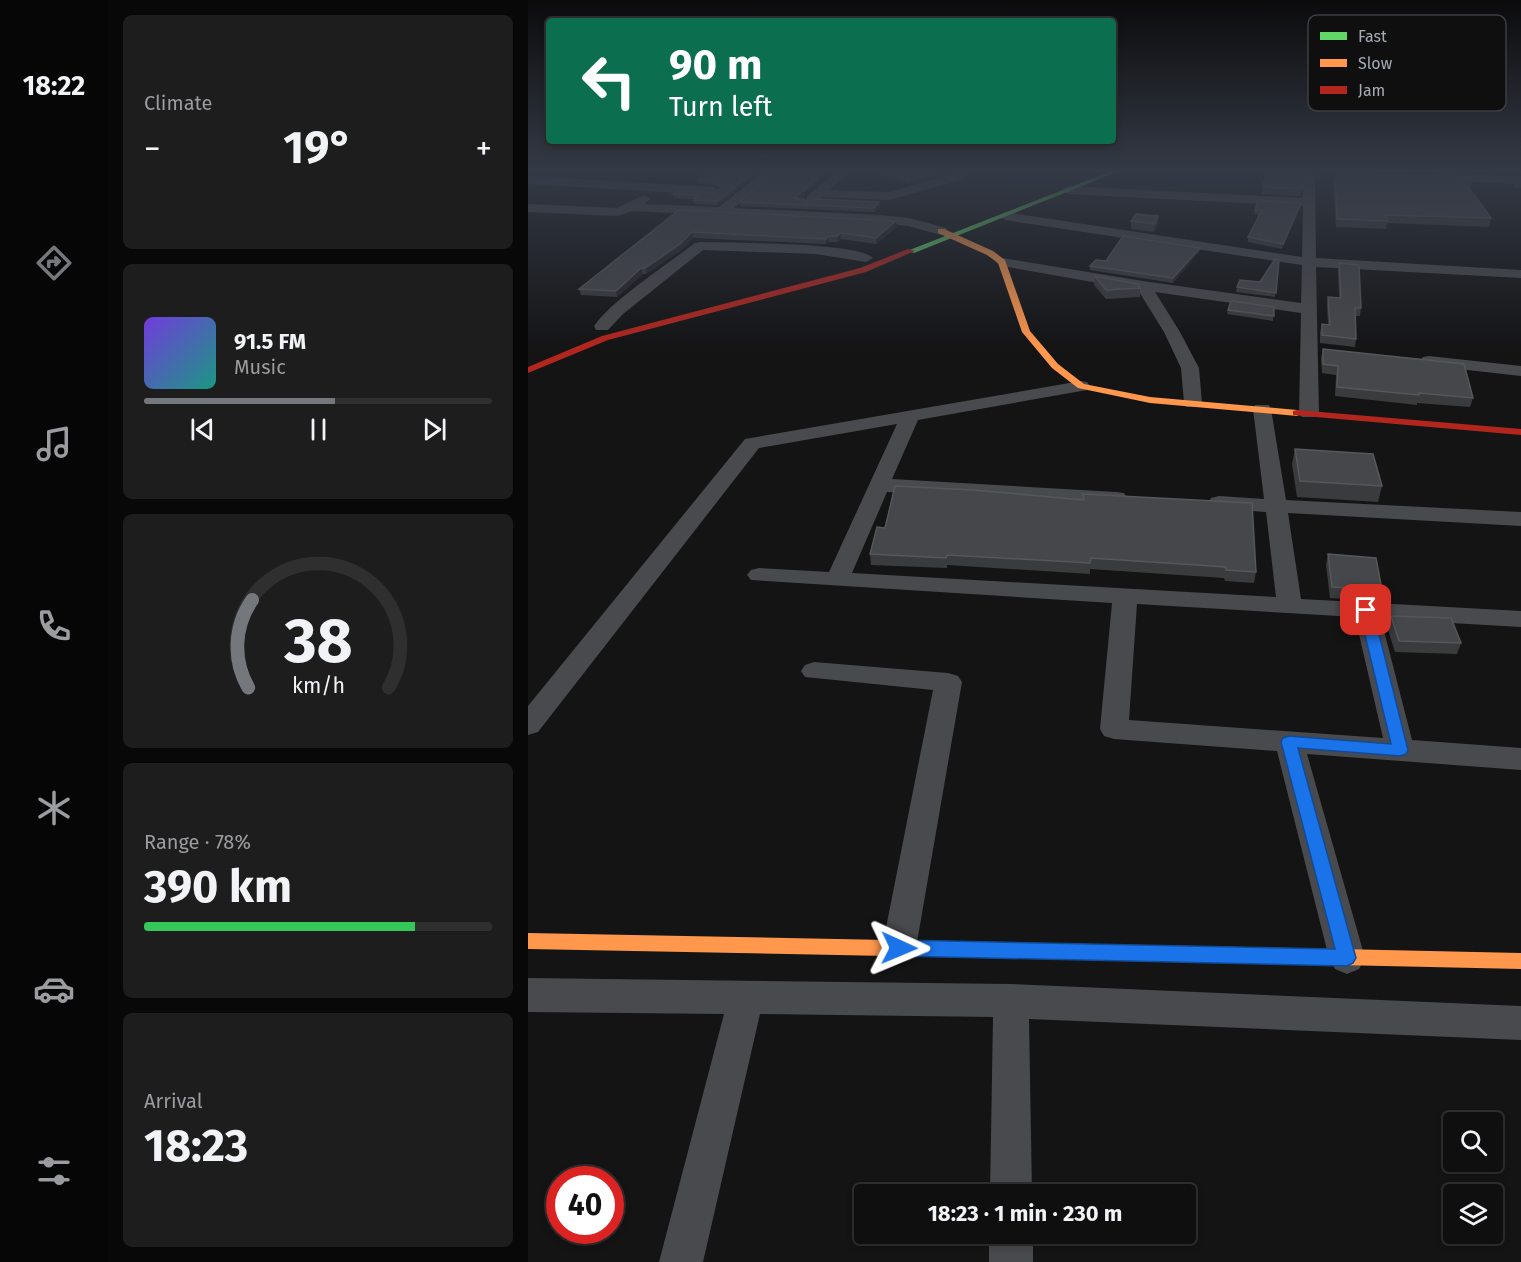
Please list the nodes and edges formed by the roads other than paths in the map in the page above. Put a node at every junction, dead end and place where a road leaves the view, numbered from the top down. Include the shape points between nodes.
1 (934, 231) edge
2 (953, 231) edge
3 (956, 231) edge
4 (1103, 231) edge
5 (1309, 231) edge
6 (946, 234) junction
7 (866, 258) junction
8 (1002, 262) junction
9 (1309, 262) junction
10 (1521, 274) edge
11 (1143, 286) junction
12 (1309, 309) junction
13 (602, 326) junction
14 (564, 340) dead end
15 (1309, 349) junction
16 (1331, 351) edge
17 (1408, 359) edge
18 (528, 370) edge
19 (1521, 372) edge
20 (1081, 386) junction
21 (1193, 404) junction
22 (1262, 409) junction
23 (1309, 413) junction
24 (910, 416) junction
25 (1521, 432) edge
26 (879, 485) junction
27 (1136, 499) edge
28 (1194, 502) edge
29 (1276, 506) junction
30 (1521, 519) edge
31 (759, 575) dead end
32 (837, 580) junction
33 (1125, 596) junction
34 (1290, 606) junction
35 (1366, 610) junction
36 (1521, 619) edge
37 (814, 671) dead end
38 (528, 725) edge
39 (1289, 742) junction
40 (1400, 750) junction
41 (1521, 759) edge
42 (528, 941) edge
43 (899, 948) junction
44 (1347, 958) junction
45 (1521, 961) edge
46 (528, 995) edge
47 (746, 998) junction
48 (1011, 1001) junction
49 (1521, 1023) edge
50 (1011, 1184) edge
51 (1011, 1244) edge
52 (681, 1262) edge
53 (1011, 1262) edge

1 - 6 street
2 - 6 main road
3 - 6 main road
4 - 9 street
5 - 9 street
6 - 7 main road
6 - 8 main road
6 - 18 main road via 853,273 604,338
7 - 13 main road
7 - 13 street via 816,250 700,246
8 - 11 street
8 - 20 main road via 1026,332 1055,366
9 - 10 street
9 - 12 street
11 - 12 street
11 - 21 street via 1190,368
12 - 15 street
13 - 14 main road
15 - 16 street
15 - 23 street
17 - 19 street
20 - 21 main road
20 - 24 street
21 - 22 main road
22 - 23 main road
22 - 29 street
23 - 25 main road
24 - 26 street
24 - 38 street via 752,443
26 - 27 street
26 - 32 street
28 - 29 street
29 - 30 street
29 - 34 street
31 - 32 street
32 - 33 street
33 - 34 street
33 - 39 street via 1114,729
34 - 35 street
35 - 36 street
35 - 40 street
37 - 43 street via 948,682
39 - 40 street
39 - 44 street
40 - 41 street
42 - 43 main road
43 - 44 main road
44 - 45 main road
46 - 47 street
47 - 48 street
47 - 52 street
48 - 49 street
48 - 50 street
51 - 53 street

